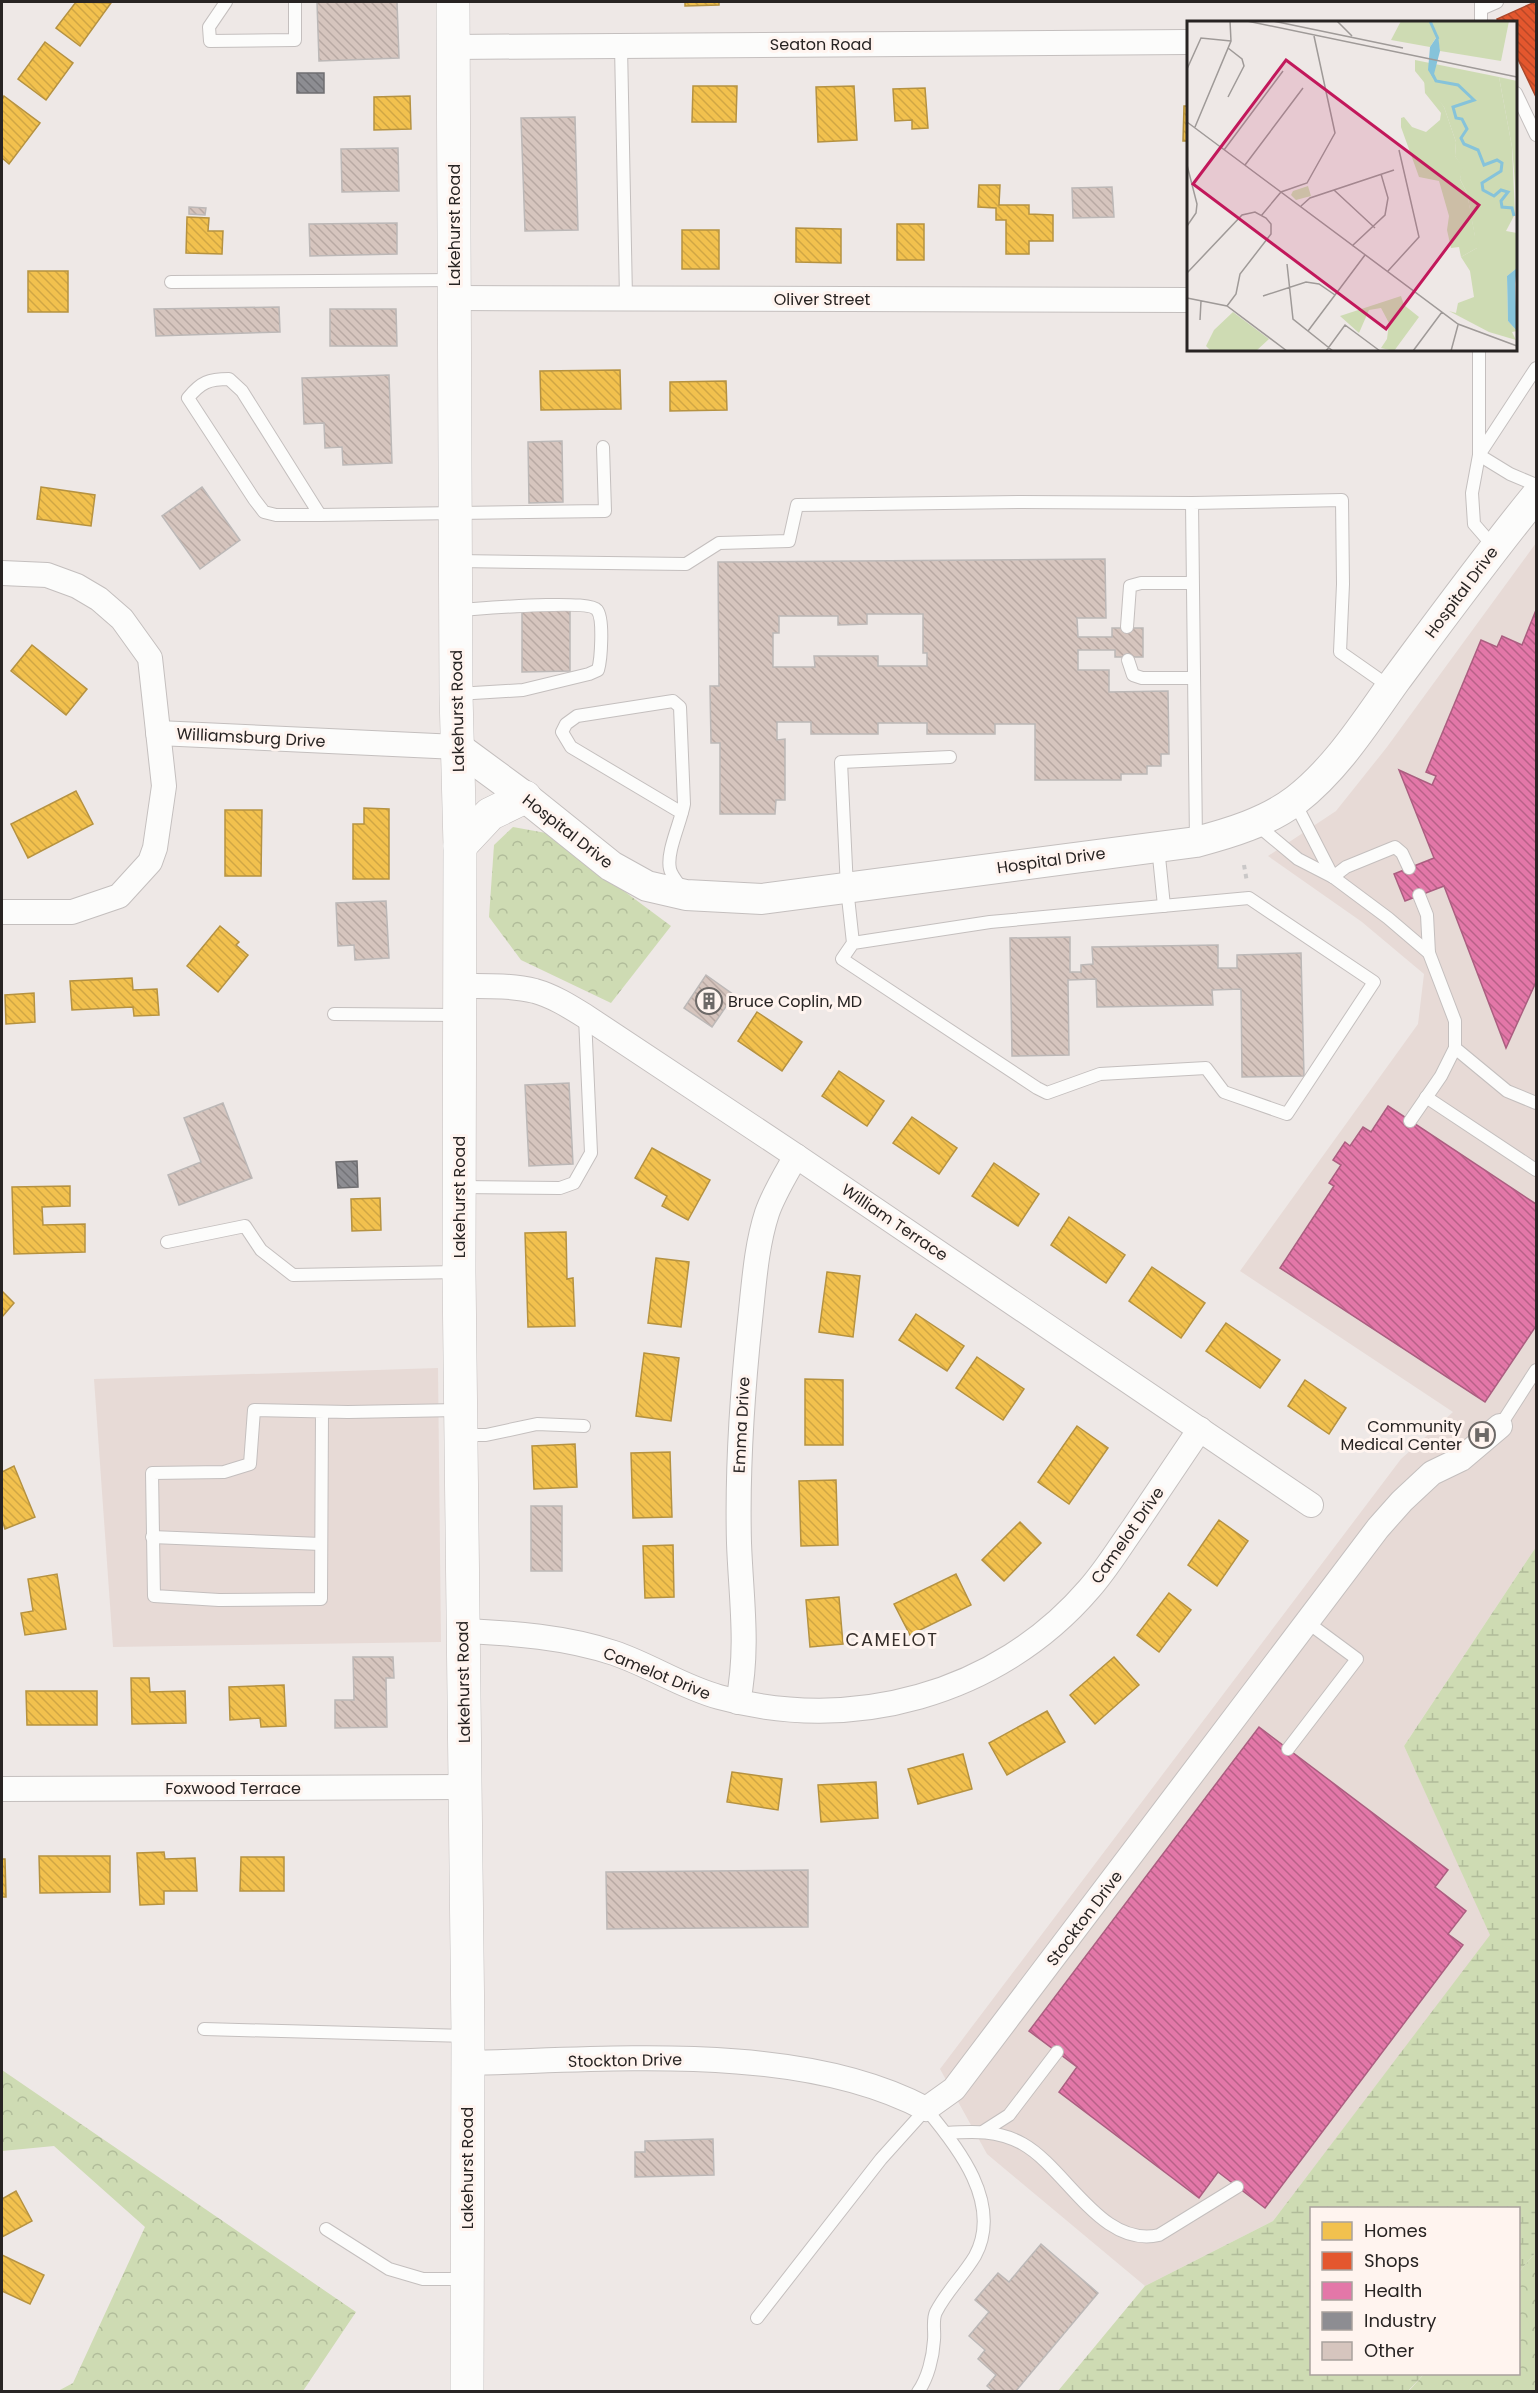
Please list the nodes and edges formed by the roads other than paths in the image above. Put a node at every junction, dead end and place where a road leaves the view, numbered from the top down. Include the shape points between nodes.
1 (226, 2) edge
2 (295, 2) edge
3 (453, 2) edge
4 (1497, 2) edge
5 (1481, 5) edge
6 (1481, 21) edge
7 (1187, 42) edge
8 (621, 46) junction
9 (453, 48) junction
10 (1517, 97) edge
11 (1536, 135) edge
12 (171, 282) dead end
13 (455, 289) junction
14 (626, 298) junction
15 (1187, 300) edge
16 (1479, 351) edge
17 (1536, 368) edge
18 (603, 447) dead end
19 (1479, 455) junction
20 (1536, 485) edge
21 (1536, 496) edge
22 (1192, 503) junction
23 (456, 513) junction
24 (320, 515) junction
25 (1494, 547) junction
26 (455, 561) junction
27 (2, 573) edge
28 (1192, 583) junction
29 (456, 610) junction
30 (1127, 627) dead end
31 (1128, 660) dead end
32 (1192, 678) junction
33 (1391, 688) junction
34 (456, 694) junction
35 (158, 733) junction
36 (457, 747) junction
37 (950, 757) dead end
38 (525, 797) junction
39 (1294, 801) junction
40 (682, 813) junction
41 (1255, 823) junction
42 (1196, 842) junction
43 (460, 846) junction
44 (1158, 846) junction
45 (1409, 868) dead end
46 (1333, 877) junction
47 (847, 888) junction
48 (686, 895) junction
49 (1419, 895) dead end
50 (1164, 906) junction
51 (2, 912) edge
52 (853, 943) junction
53 (1429, 953) junction
54 (460, 1000) junction
55 (334, 1014) dead end
56 (585, 1016) junction
57 (1455, 1048) junction
58 (1426, 1097) junction
59 (1536, 1103) edge
60 (1410, 1121) dead end
61 (796, 1156) junction
62 (1536, 1170) edge
63 (460, 1187) junction
64 (168, 1242) dead end
65 (459, 1272) junction
66 (1536, 1370) edge
67 (322, 1412) junction
68 (461, 1422) junction
69 (584, 1426) dead end
70 (1500, 1426) joint
71 (1200, 1429) junction
72 (1311, 1505) dead end
73 (152, 1537) junction
74 (321, 1544) junction
75 (1307, 1622) junction
76 (463, 1631) junction
77 (738, 1702) junction
78 (1288, 1749) dead end
79 (464, 1787) junction
80 (2, 1789) edge
81 (204, 2029) dead end
82 (468, 2049) junction
83 (1057, 2052) dead end
84 (926, 2109) junction
85 (984, 2131) junction
86 (946, 2133) junction
87 (1237, 2187) dead end
88 (326, 2229) dead end
89 (466, 2279) junction
90 (758, 2318) dead end
91 (467, 2391) edge
92 (918, 2391) edge

1 - 2 lane via 209,27 210,42 295,40
3 - 9 main road, Lakehurst Road
4 - 5 lane
5 - 6 lane
7 - 8 street, Seaton Road
8 - 9 street, Seaton Road
8 - 14 lane
9 - 13 main road, Lakehurst Road
10 - 11 lane
12 - 13 lane
13 - 14 street, Oliver Street
13 - 23 main road, Lakehurst Road
14 - 15 street, Oliver Street
16 - 19 lane
17 - 19 lane
18 - 23 lane via 604,511
19 - 20 lane
19 - 25 lane via 1472,493 1474,524
21 - 25 street, Hospital Drive
22 - 26 lane via 797,505 789,542 719,543 686,564
22 - 28 lane
22 - 33 lane via 1342,500 1340,652
23 - 24 lane
23 - 26 main road, Lakehurst Road
24 - 24 lane via 264,512 188,398 195,390 212,379 220,379 229,380 242,391
25 - 33 street, Hospital Drive
26 - 29 main road, Lakehurst Road
27 - 35 street, Williamsburg Drive via 47,575 77,586 122,619 150,658
28 - 30 lane via 1130,586
28 - 32 lane
29 - 34 main road, Lakehurst Road
29 - 34 lane via 569,604 592,607 598,610 600,618 601,661 598,670 590,674 523,690
31 - 32 lane via 1133,675 1142,678
32 - 42 lane
33 - 39 street, Hospital Drive via 1337,760
34 - 36 main road, Lakehurst Road
35 - 36 street, Williamsburg Drive
35 - 51 street via 164,786 150,862 119,896 72,912
36 - 38 street, Hospital Drive
36 - 43 main road, Lakehurst Road
37 - 47 lane via 841,762
38 - 43 main road via 490,814
38 - 48 street, Hospital Drive via 611,866 647,886
39 - 41 street, Hospital Drive
39 - 46 lane
40 - 40 lane via 680,707 673,701 577,716 566,724 562,732 571,747
40 - 48 lane via 670,869
41 - 42 street, Hospital Drive
41 - 46 lane via 1298,859
42 - 44 street, Hospital Drive
43 - 54 main road, Lakehurst Road
44 - 47 street, Hospital Drive
44 - 50 lane
45 - 46 lane via 1395,847 1346,867
46 - 53 lane
47 - 48 street, Hospital Drive via 762,899
47 - 52 lane
49 - 53 lane via 1427,915
50 - 52 lane via 990,922
50 - 52 lane via 1249,898 1374,982 1287,1114 1224,1092 1206,1068 1100,1074 1047,1093 842,959
53 - 57 lane via 1455,1021
54 - 55 lane
54 - 56 street, William Terrace via 517,988 551,997
54 - 63 main road, Lakehurst Road
56 - 61 street, William Terrace
56 - 63 lane via 591,1154 574,1183 560,1188
57 - 58 lane
57 - 59 lane via 1507,1091
58 - 60 lane
58 - 62 lane
61 - 71 street, William Terrace
61 - 77 street, Emma Drive via 763,1228 742,1388 738,1512 745,1634
63 - 65 main road, Lakehurst Road
64 - 65 lane via 245,1226 261,1250 293,1275
65 - 68 main road, Lakehurst Road
66 - 70 lane, Stockton Drive
67 - 68 lane
67 - 73 lane via 254,1410 250,1464 224,1472 152,1473
67 - 74 lane
68 - 69 lane via 486,1436 537,1424
68 - 76 main road, Lakehurst Road
70 - 75 street, Stockton Drive via 1461,1460 1432,1473 1402,1501
71 - 72 street, William Terrace
71 - 77 street, Camelot Drive via 1088,1591 1038,1638 982,1673 943,1691 873,1708 820,1712
73 - 74 lane
73 - 74 lane via 154,1596 219,1600 321,1599
75 - 78 lane via 1357,1659
75 - 84 street, Stockton Drive via 954,2089
76 - 77 street, Camelot Drive via 550,1639 599,1649 695,1689
76 - 79 main road, Lakehurst Road
79 - 80 street, Foxwood Terrace
79 - 82 main road, Lakehurst Road
81 - 82 lane
82 - 84 street, Stockton Drive via 749,2063 818,2072 901,2096
82 - 89 main road, Lakehurst Road
83 - 85 lane via 1009,2115
84 - 86 lane
84 - 90 lane via 881,2159
85 - 86 lane
85 - 87 lane via 1023,2144 1105,2220 1133,2236 1159,2235
86 - 92 lane via 979,2192 984,2224 975,2256 934,2315 934,2342 926,2379
88 - 89 lane via 389,2269 423,2279
89 - 91 main road, Lakehurst Road

